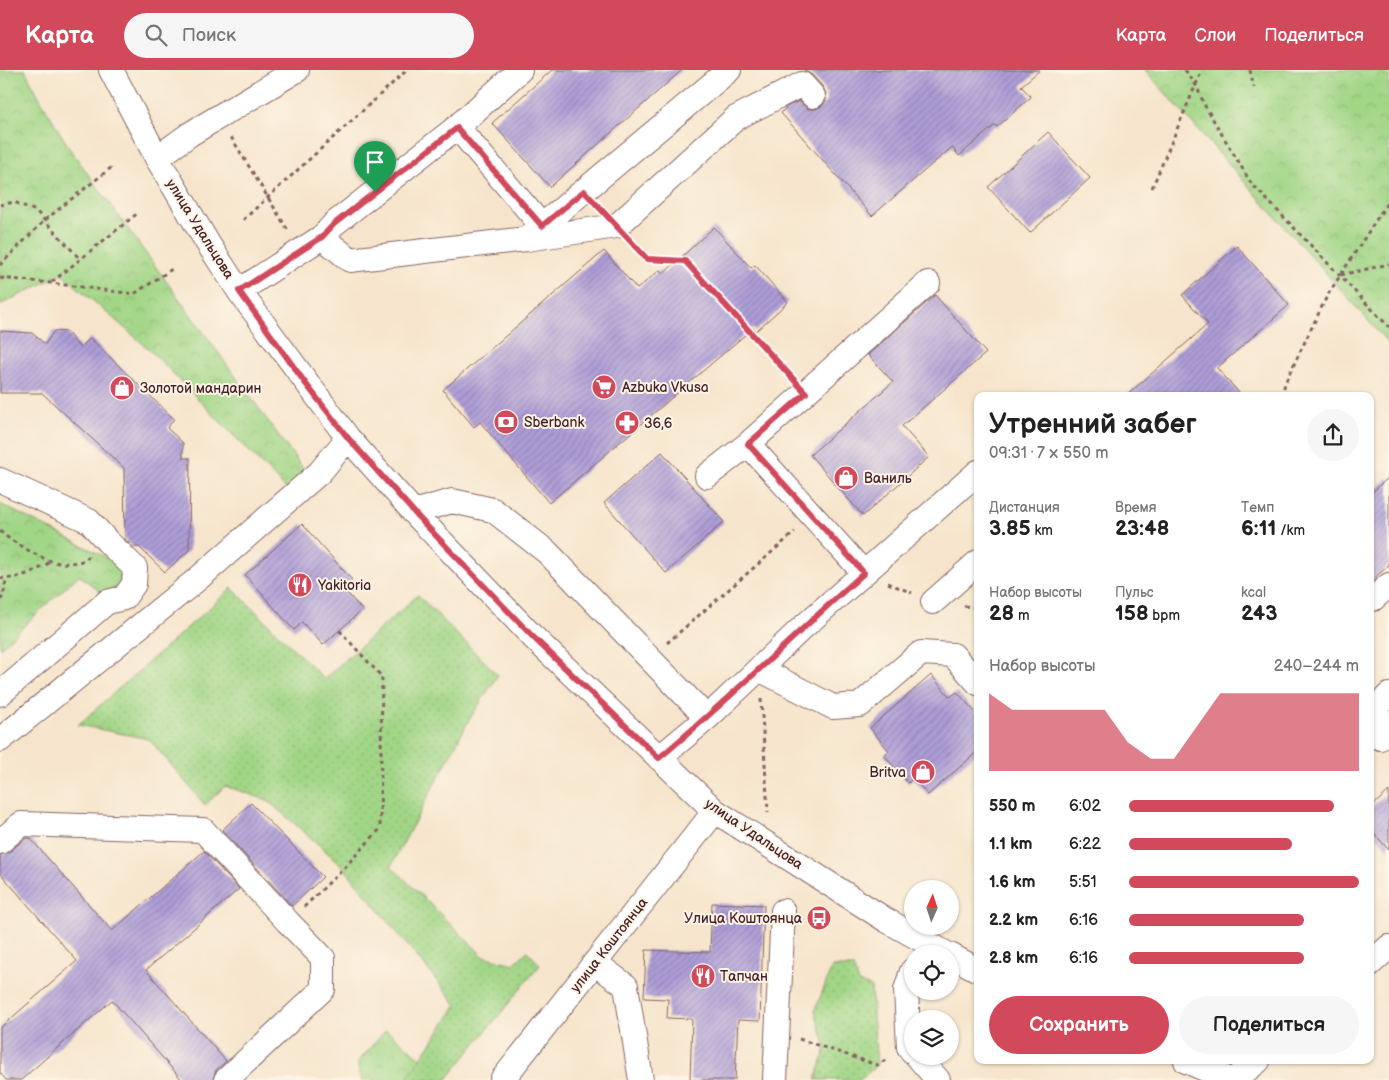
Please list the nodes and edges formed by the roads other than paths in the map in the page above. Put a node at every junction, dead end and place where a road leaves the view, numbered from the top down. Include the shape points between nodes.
1 (111, 70) edge
2 (297, 70) edge
3 (520, 70) edge
4 (729, 70) edge
5 (813, 96) dead end
6 (457, 128) junction
7 (157, 158) junction
8 (534, 233) junction
9 (322, 237) junction
10 (928, 283) dead end
11 (239, 291) junction
12 (348, 438) junction
13 (748, 444) junction
14 (708, 476) dead end
15 (974, 476) edge
16 (0, 480) edge
17 (413, 512) junction
18 (974, 566) edge
19 (864, 573) junction
20 (1389, 585) edge
21 (1374, 597) edge
22 (933, 602) road end
23 (759, 669) junction
24 (974, 678) edge
25 (0, 694) edge
26 (1389, 695) edge
27 (707, 718) junction
28 (1380, 738) dead end
29 (0, 740) edge
30 (659, 758) junction
31 (715, 811) junction
32 (0, 842) edge
33 (783, 911) dead end
34 (919, 945) edge
35 (1389, 947) edge
36 (959, 960) edge
37 (1374, 960) edge
38 (595, 963) junction
39 (974, 967) edge
40 (1193, 1064) edge
41 (1254, 1064) edge
42 (925, 1065) edge
43 (226, 1080) edge
44 (502, 1080) edge
45 (641, 1080) edge
46 (775, 1080) edge
47 (938, 1080) edge
48 (1232, 1080) edge

1 - 7 street, улица Удальцова
2 - 7 street via 190,134
3 - 6 street
4 - 8 street
5 - 8 street via 802,84 736,118 617,226
6 - 8 street
6 - 9 street via 334,224
7 - 11 street, улица Удальцова
8 - 9 street via 350,260
9 - 11 street
10 - 13 street
11 - 12 street, улица Удальцова
12 - 17 street, улица Удальцова
12 - 29 street via 320,472 200,577
13 - 14 street
13 - 19 street
15 - 19 street
16 - 25 street via 89,521 135,568 134,584 124,598 107,602
17 - 27 street via 452,501 494,510 547,552
17 - 30 street, улица Удальцова via 533,637
18 - 22 street
19 - 23 street
20 - 21 street
23 - 24 street via 833,707 860,705 921,652 953,655
23 - 27 street
26 - 28 street via 1378,706
27 - 30 street
30 - 31 street, улица Удальцова
31 - 34 street, улица Удальцова
31 - 38 street, улица Коштоянца
32 - 43 street via 21,824 203,830 323,958 323,989
33 - 46 street
35 - 37 street
36 - 39 street
38 - 44 street, улица Коштоянца
38 - 45 street via 626,986
40 - 48 street
41 - 48 street
42 - 47 street

